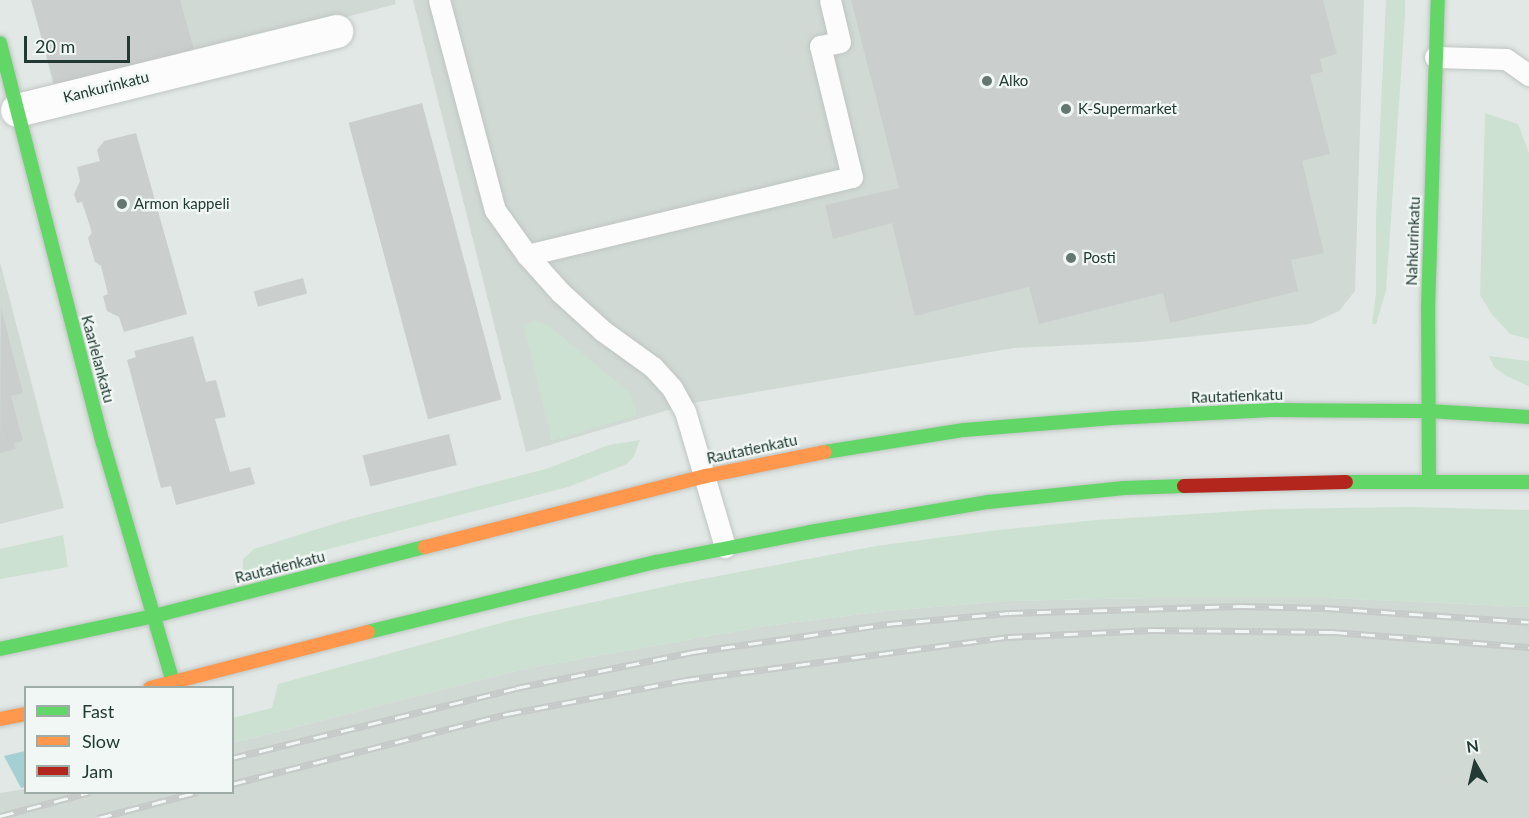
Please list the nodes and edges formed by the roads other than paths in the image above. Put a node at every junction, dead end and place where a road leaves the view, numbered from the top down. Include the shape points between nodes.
1 (439, 0) edge
2 (830, 0) edge
3 (1438, 0) edge
4 (336, 31) dead end
5 (0, 43) edge
6 (1435, 57) junction
7 (1529, 75) edge
8 (17, 110) junction
9 (527, 255) junction
10 (1428, 411) junction
11 (1529, 417) edge
12 (706, 476) junction
13 (1429, 482) junction
14 (1529, 482) edge
15 (725, 547) junction
16 (154, 616) junction
17 (0, 649) edge
18 (173, 682) junction
19 (155, 686) edge
20 (24, 714) edge
21 (0, 719) edge

1 - 9 lane via 495,210
2 - 9 lane via 840,42 820,46 852,177
3 - 6 main road, Nahkurinkatu
4 - 8 street, Kankurinkatu
5 - 8 main road, Kaarlelankatu
6 - 7 lane via 1506,59
6 - 10 main road, Nahkurinkatu
8 - 16 main road, Kaarlelankatu via 100,431
9 - 12 lane via 560,292 603,331 653,367 672,388 685,411
10 - 11 main road, Rautatienkatu
10 - 12 main road, Rautatienkatu via 1272,410 964,430 805,454
10 - 13 main road, Nahkurinkatu
12 - 15 lane
12 - 16 main road, Rautatienkatu
13 - 14 main road
13 - 15 main road via 1124,488 988,502
15 - 18 main road via 507,596
16 - 17 main road, Rautatienkatu
16 - 18 main road, Kaarlelankatu
18 - 19 main road
20 - 21 main road

